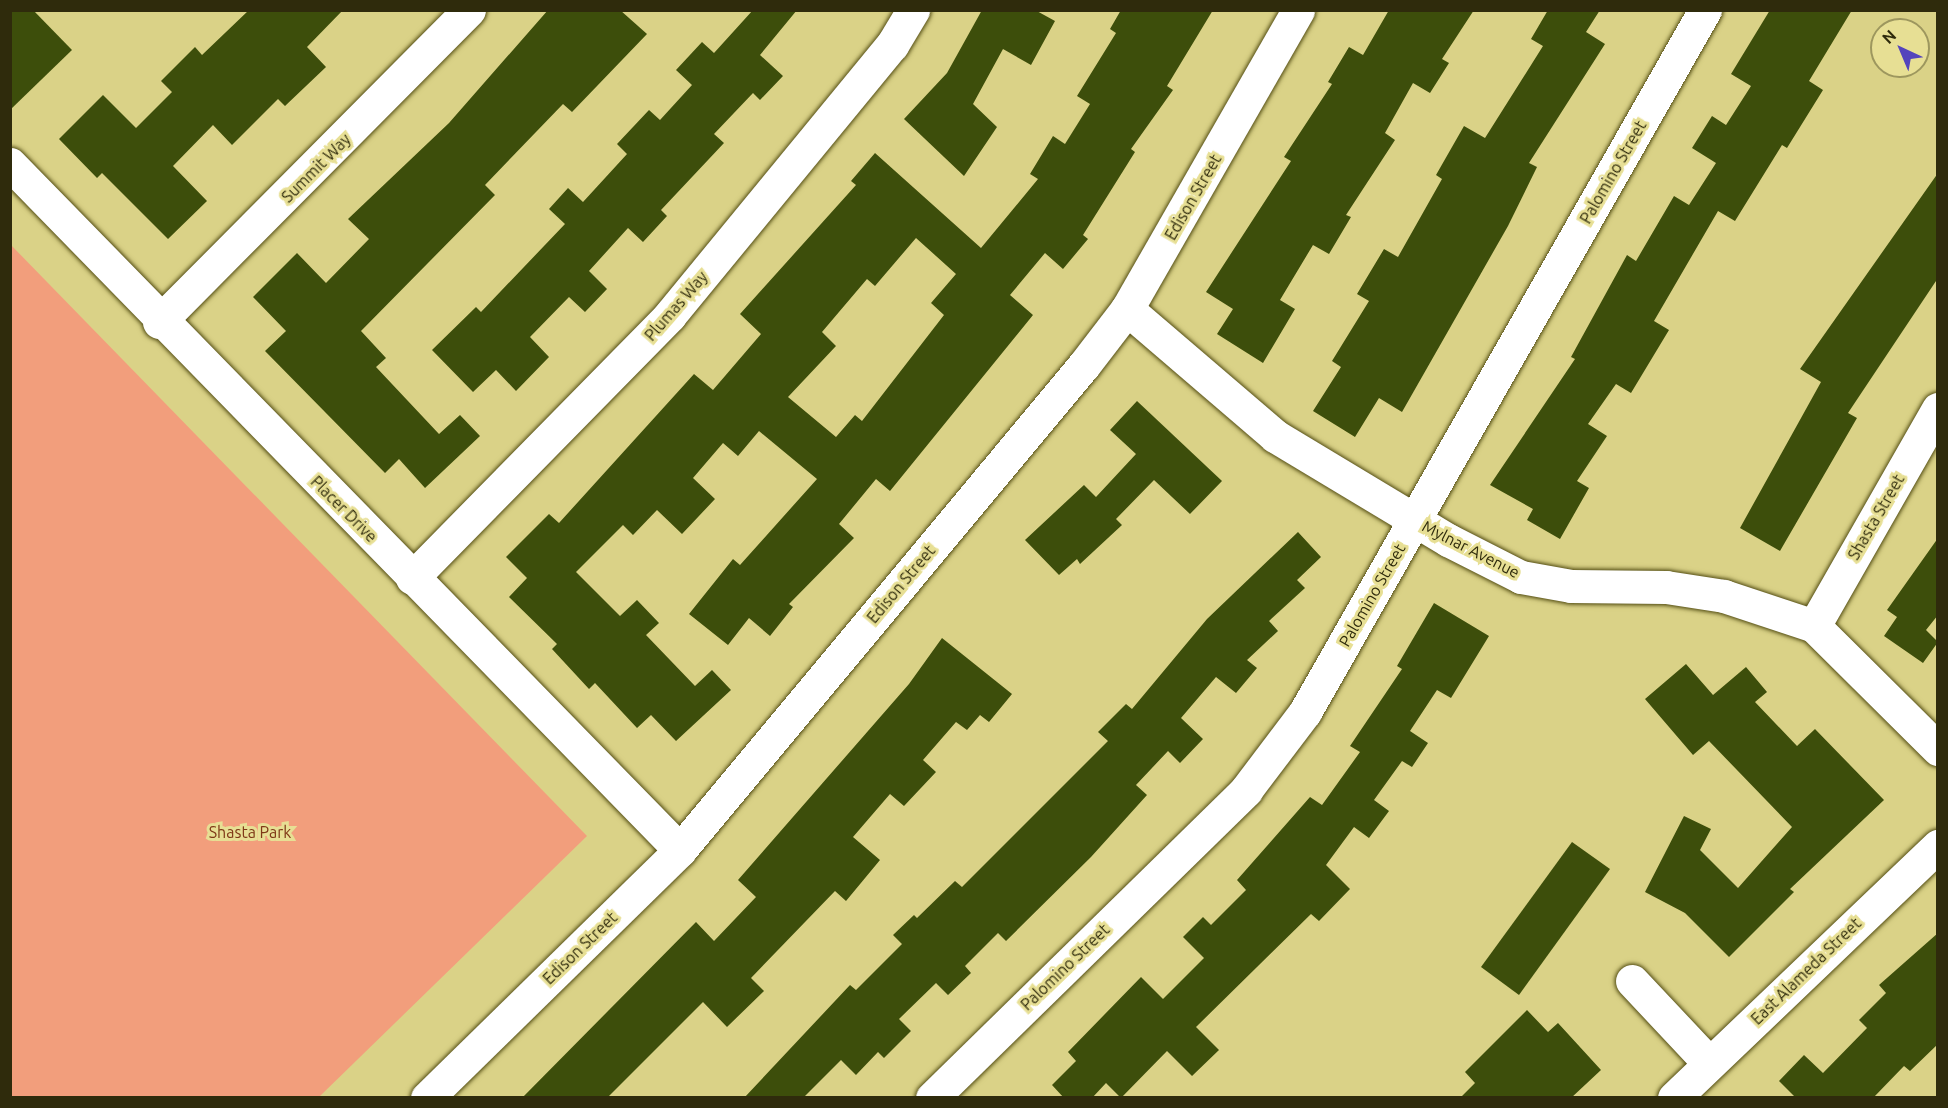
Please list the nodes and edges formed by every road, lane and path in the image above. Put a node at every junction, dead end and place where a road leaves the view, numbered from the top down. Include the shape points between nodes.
1 (469, 10) edge
2 (913, 10) edge
3 (1298, 10) edge
4 (1705, 10) edge
5 (10, 164) edge
6 (1127, 309) junction
7 (159, 322) junction
8 (1938, 409) edge
9 (1414, 520) junction
10 (412, 578) junction
11 (1814, 626) junction
12 (1938, 748) edge
13 (1938, 846) edge
14 (680, 850) junction
15 (1632, 981) dead end
16 (1709, 1064) junction
17 (937, 1096) edge
18 (427, 1098) edge
19 (1674, 1098) edge

1 - 7 street, Summit Way
2 - 10 street, Plumas Way via 892,45 670,315
3 - 6 street, Edison Street
4 - 9 street, Palomino Street
5 - 7 street, Placer Drive
6 - 9 street, Mylnar Avenue via 1275,436
6 - 14 street, Edison Street
7 - 10 street, Placer Drive
8 - 11 street, Shasta Street
9 - 11 street, Mylnar Avenue via 1521,576 1571,586 1666,587 1724,596
9 - 17 street, Palomino Street via 1305,712 1246,790
10 - 14 street, Placer Drive
11 - 12 street, Mylnar Avenue
13 - 16 street, East Alameda Street
14 - 18 street, Edison Street
15 - 16 street
16 - 19 street, East Alameda Street

